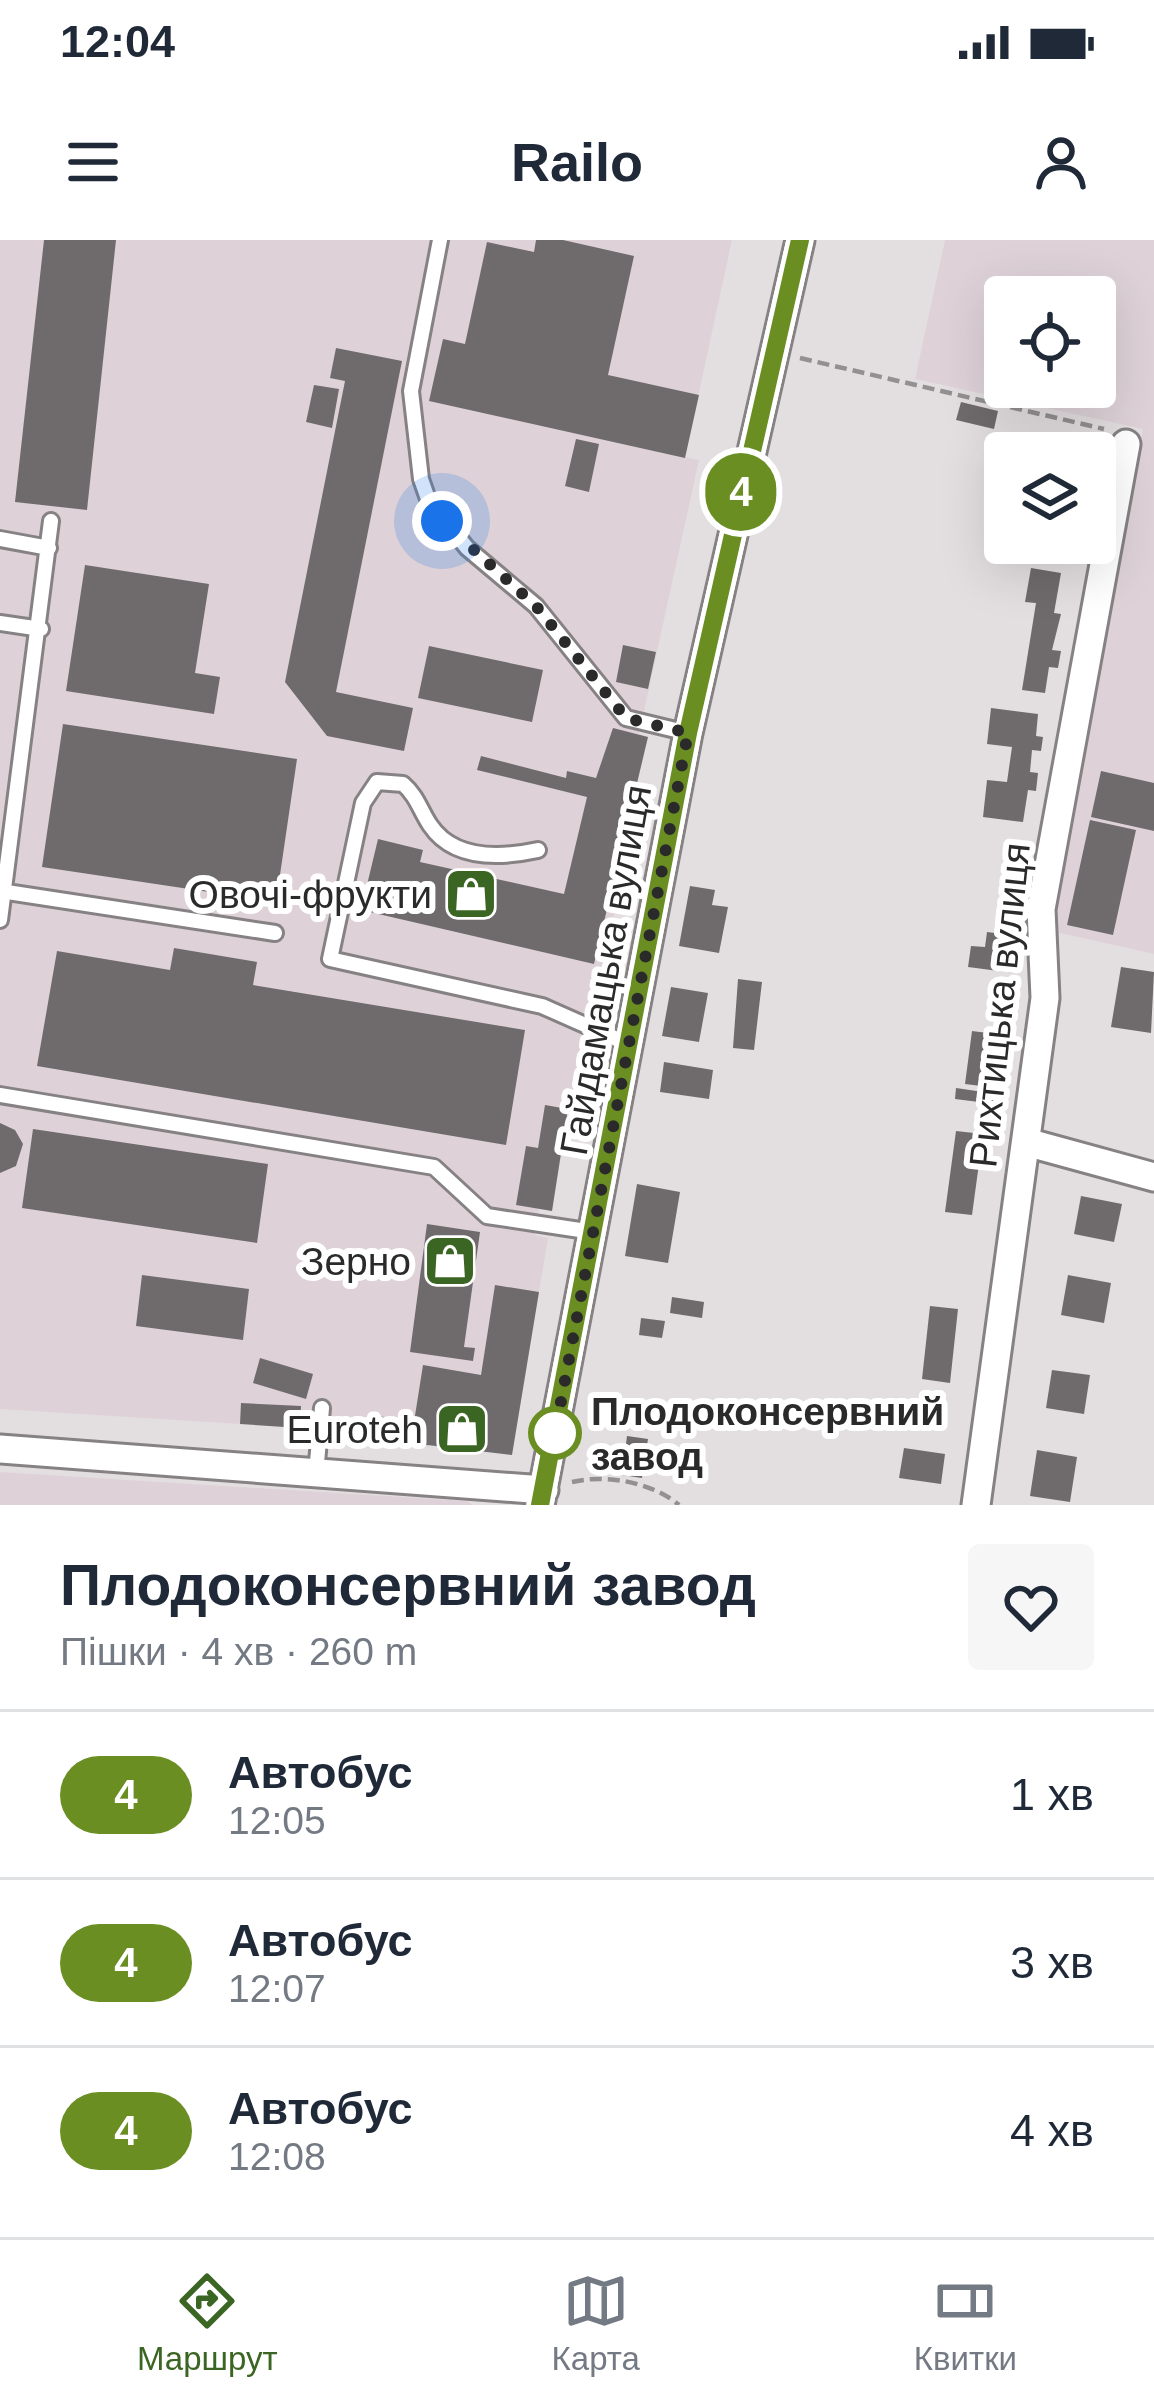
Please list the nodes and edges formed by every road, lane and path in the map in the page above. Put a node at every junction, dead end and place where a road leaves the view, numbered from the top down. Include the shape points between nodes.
1 (440, 240) edge
2 (800, 240) edge
3 (772, 352) junction
4 (1126, 444) joint
5 (51, 521) dead end
6 (0, 539) edge
7 (49, 548) junction
8 (0, 623) edge
9 (40, 629) junction
10 (688, 733) junction
11 (538, 850) dead end
12 (2, 891) edge
13 (0, 920) edge
14 (275, 933) dead end
15 (631, 1045) junction
16 (0, 1094) edge
17 (1026, 1142) junction
18 (1154, 1177) edge
19 (596, 1233) junction
20 (322, 1408) dead end
21 (0, 1449) edge
22 (316, 1473) junction
23 (542, 1497) edge
24 (679, 1505) edge
25 (976, 1505) edge

1 - 10 lane via 411,391 428,499 467,548 536,606 626,718
2 - 3 street, Гайдамацька вулиця
3 - 4 path via 1121,433
3 - 10 street, Гайдамацька вулиця
4 - 17 street, Рихтицька вулиця via 1041,909 1045,998
5 - 7 lane
6 - 7 lane
7 - 9 lane
8 - 9 lane
9 - 12 lane
10 - 15 street, Гайдамацька вулиця
11 - 15 lane via 470,853 439,835 403,784 377,782 363,803 330,959 542,1006
12 - 13 lane
12 - 14 lane
15 - 19 street, Гайдамацька вулиця
16 - 19 lane via 434,1167 487,1216
17 - 18 street
17 - 25 street, Рихтицька вулиця
19 - 23 street, Гайдамацька вулиця
20 - 22 lane
21 - 22 street
22 - 23 street
23 - 24 path via 587,1478 652,1486

